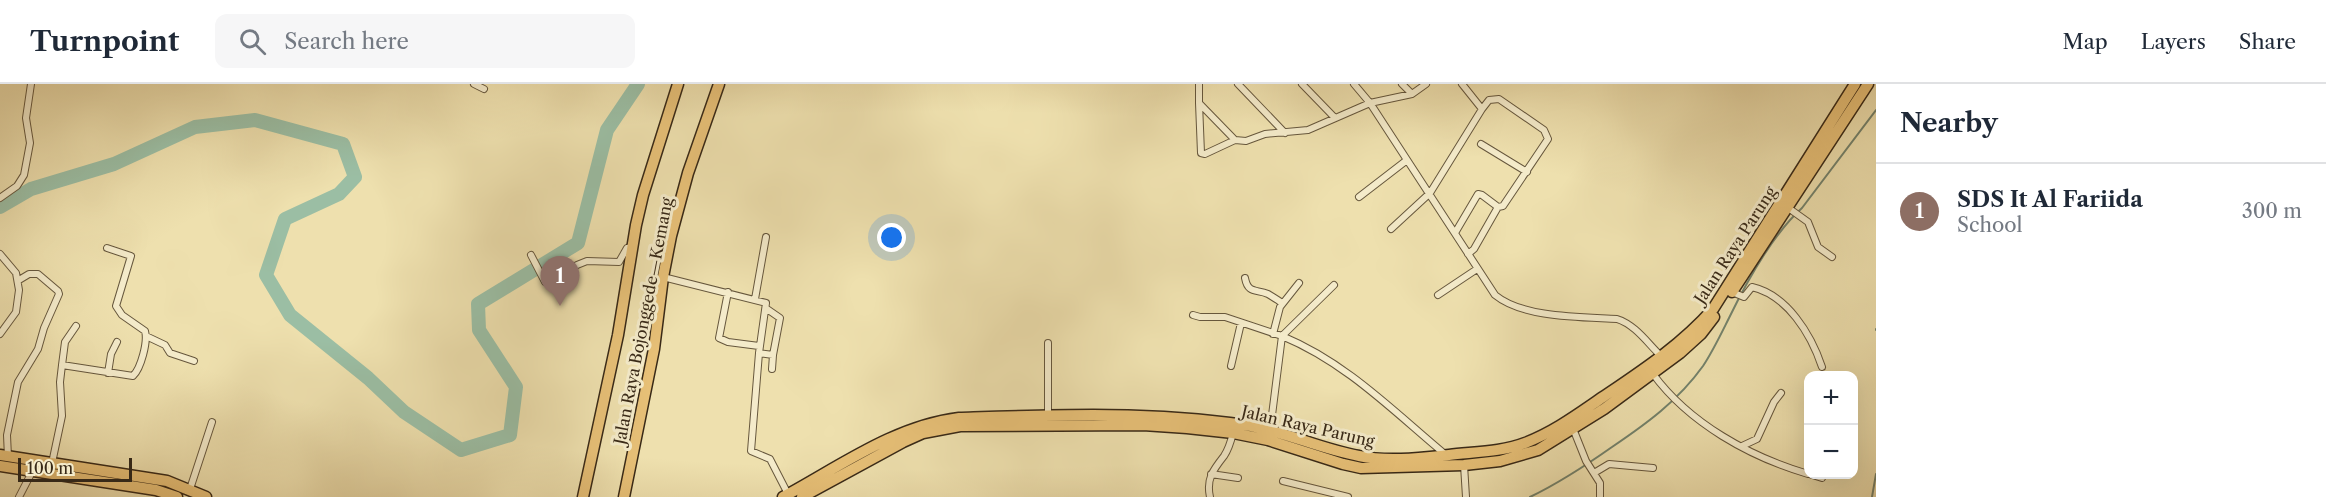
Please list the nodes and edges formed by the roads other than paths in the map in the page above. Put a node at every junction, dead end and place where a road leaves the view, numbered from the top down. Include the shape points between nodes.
1 (31, 84) edge
2 (474, 84) edge
3 (678, 84) edge
4 (719, 84) edge
5 (1199, 84) edge
6 (1238, 84) edge
7 (1302, 84) edge
8 (1354, 84) edge
9 (1402, 84) edge
10 (1426, 84) edge
11 (1462, 84) edge
12 (1855, 84) edge
13 (1868, 84) edge
14 (484, 89) dead end
15 (1412, 94) junction
16 (1199, 103) junction
17 (1370, 103) junction
18 (1482, 109) junction
19 (1335, 118) junction
20 (1286, 133) junction
21 (1235, 140) junction
22 (1481, 144) dead end
23 (1824, 144) junction
24 (1407, 160) junction
25 (1527, 172) junction
26 (1430, 193) junction
27 (1359, 197) dead end
28 (0, 198) edge
29 (1498, 207) junction
30 (1793, 211) junction
31 (1391, 229) dead end
32 (1455, 233) junction
33 (766, 237) dead end
34 (633, 247) junction
35 (107, 248) dead end
36 (0, 254) edge
37 (1468, 254) junction
38 (531, 255) dead end
39 (1832, 257) dead end
40 (1477, 269) junction
41 (663, 277) junction
42 (1245, 278) dead end
43 (19, 279) junction
44 (1299, 284) dead end
45 (1334, 285) dead end
46 (728, 292) junction
47 (1438, 295) dead end
48 (1739, 295) junction
49 (755, 299) junction
50 (1282, 303) junction
51 (767, 309) junction
52 (1193, 315) dead end
53 (1241, 323) junction
54 (76, 326) dead end
55 (0, 334) edge
56 (1273, 334) junction
57 (146, 336) junction
58 (1282, 336) junction
59 (117, 342) dead end
60 (1048, 343) dead end
61 (759, 349) junction
62 (773, 355) junction
63 (1662, 357) junction
64 (194, 361) dead end
65 (62, 365) junction
66 (1231, 366) dead end
67 (1822, 367) dead end
68 (772, 369) dead end
69 (108, 373) junction
70 (1653, 374) junction
71 (1781, 393) dead end
72 (1048, 416) junction
73 (212, 422) dead end
74 (1571, 424) junction
75 (1233, 433) junction
76 (1269, 435) junction
77 (1742, 446) junction
78 (1447, 455) junction
79 (4, 456) edge
80 (52, 464) junction
81 (1464, 465) junction
82 (0, 466) edge
83 (1653, 468) dead end
84 (32, 472) junction
85 (1211, 472) junction
86 (1594, 473) junction
87 (1804, 473) edge
88 (1238, 478) dead end
89 (1283, 481) dead end
90 (190, 489) junction
91 (1466, 495) edge
92 (785, 496) edge
93 (19, 497) edge
94 (177, 497) edge
95 (206, 497) edge
96 (583, 497) edge
97 (624, 497) edge
98 (802, 497) edge
99 (1210, 497) edge
100 (1348, 497) edge
101 (1600, 497) edge

1 - 28 street via 26,118 30,143 24,176
2 - 14 street
3 - 34 highway, Jalan Raya Bojonggede—Kemang via 643,195
4 - 41 highway, Jalan Raya Bojonggede—Kemang via 688,173
5 - 16 street
6 - 20 street
7 - 19 street
8 - 17 street
9 - 15 street
10 - 15 street
11 - 18 street
12 - 23 highway, Jalan Raya Parung
13 - 23 highway, Jalan Raya Parung
15 - 17 street
16 - 21 street
16 - 21 street via 1201,153
17 - 19 street
17 - 24 street
18 - 25 street via 1489,100 1499,99 1546,133 1547,141
18 - 26 street
19 - 20 street via 1308,130
20 - 21 street
22 - 25 street
23 - 30 highway, Jalan Raya Parung
23 - 63 highway, Jalan Raya Parung via 1713,309
24 - 26 street
24 - 27 street
25 - 29 street via 1503,206
26 - 31 street
26 - 32 street
29 - 32 street via 1478,194
29 - 37 street
30 - 39 street via 1810,226 1818,247
30 - 48 highway, Jalan Raya Parung
32 - 37 street
33 - 49 street
34 - 38 street via 627,248 619,262 586,261 552,284 544,282
34 - 96 highway, Jalan Raya Bojonggede—Kemang
35 - 57 street via 131,256 116,306
36 - 43 street
37 - 40 street
40 - 47 street
40 - 63 street via 1495,295 1513,307 1617,319 1632,326
41 - 46 street
41 - 97 highway, Jalan Raya Bojonggede—Kemang via 654,349
42 - 50 street via 1252,291
43 - 55 street via 16,312
43 - 79 street via 38,274 59,294 39,349 18,382
44 - 50 street
45 - 58 street
46 - 49 street
46 - 61 street via 719,338
48 - 67 street via 1752,287 1776,296 1807,333
48 - 70 highway, Jalan Raya Parung via 1701,334
49 - 51 street via 766,303
50 - 56 street
51 - 61 street
51 - 62 street via 780,318
52 - 53 street via 1225,317
53 - 56 street
53 - 66 street
54 - 65 street via 65,342
56 - 58 street
57 - 64 street via 165,345 170,353
57 - 69 street via 135,374 129,377
58 - 76 street
58 - 78 street via 1337,364
59 - 69 street
60 - 72 street
61 - 62 street
61 - 92 street via 751,451 770,459
62 - 68 street
63 - 74 highway, Jalan Raya Parung
65 - 69 street
65 - 80 street via 62,416
70 - 74 highway, Jalan Raya Parung
70 - 77 street via 1674,400
71 - 77 street via 1757,439
72 - 76 highway, Jalan Raya Parung via 1200,420
72 - 92 highway, Jalan Raya Parung via 936,421 901,433
73 - 90 street
74 - 78 highway, Jalan Raya Parung via 1500,450
74 - 81 highway, Jalan Raya Parung via 1526,454
74 - 86 street
75 - 76 highway, Jalan Raya Parung
75 - 85 street
75 - 98 highway, Jalan Raya Parung via 1143,425 939,429 903,442
76 - 78 highway, Jalan Raya Parung via 1359,457 1420,459
76 - 81 highway, Jalan Raya Parung via 1360,468
77 - 87 street via 1783,467
79 - 80 highway
80 - 90 highway via 167,481
81 - 91 street
82 - 84 highway
83 - 86 street via 1609,464
84 - 93 street
84 - 94 highway via 156,490
85 - 88 street
85 - 99 street
86 - 101 street via 1600,483
89 - 100 street
90 - 95 highway

